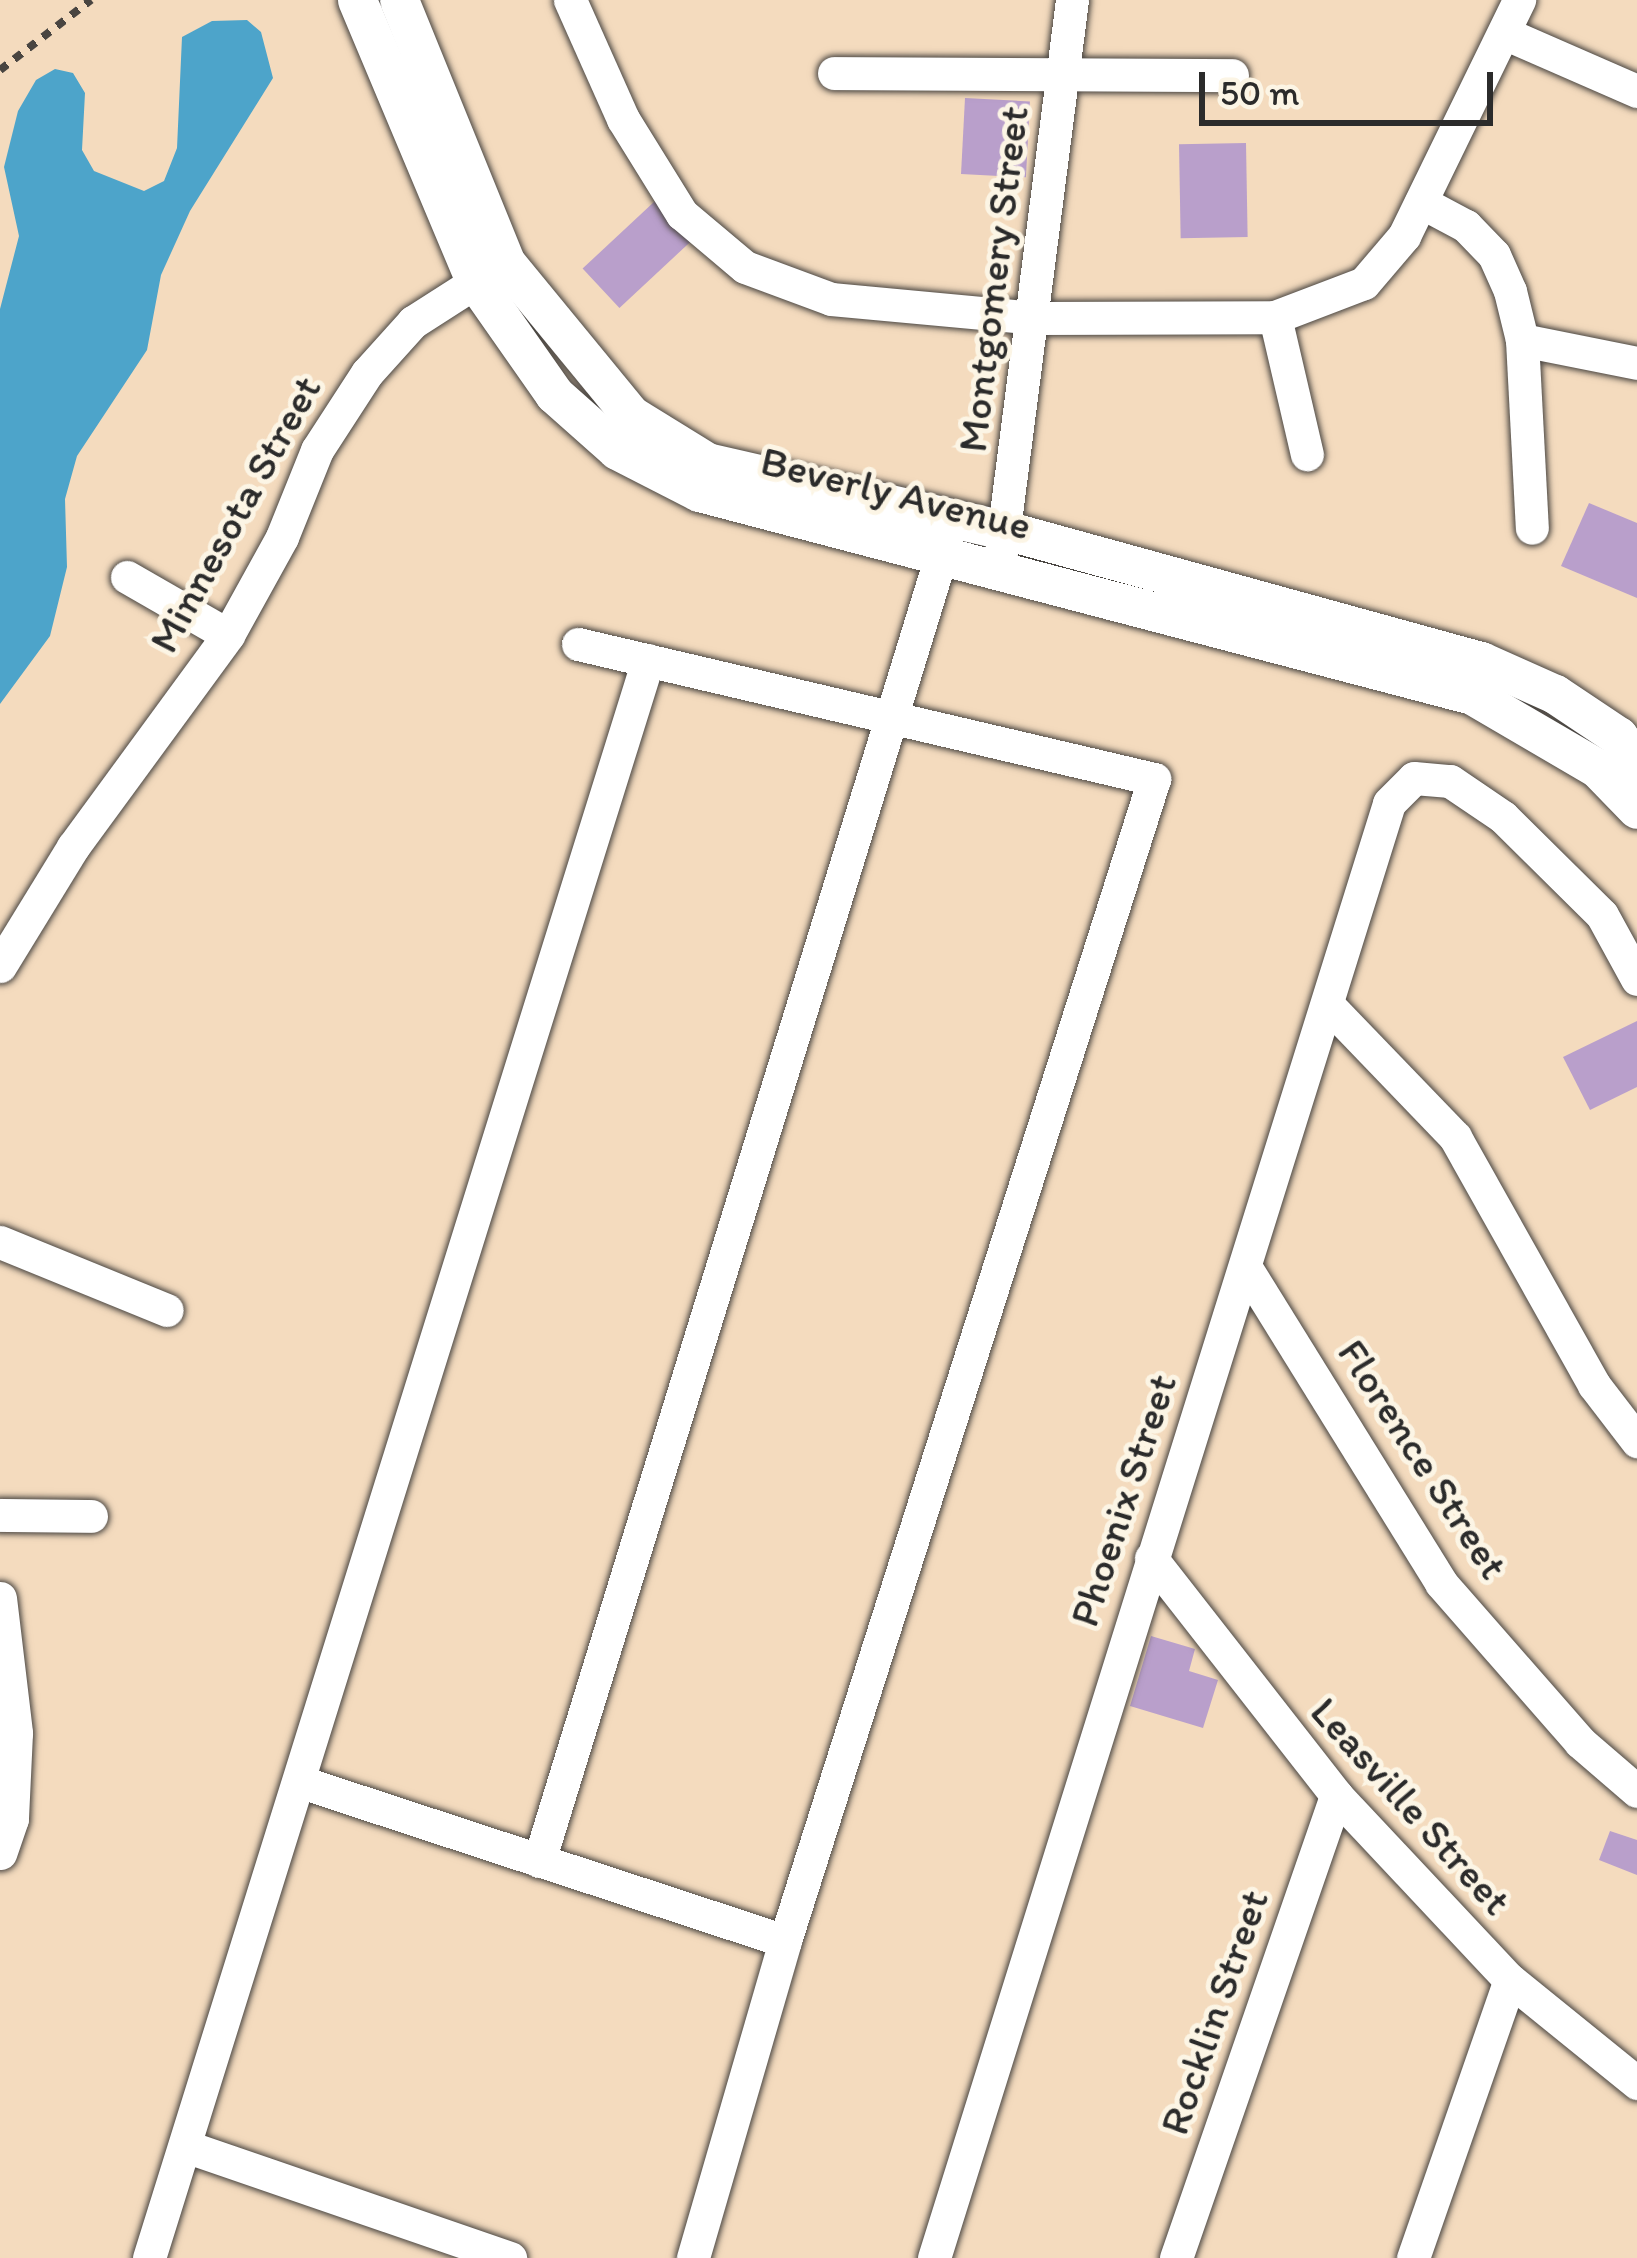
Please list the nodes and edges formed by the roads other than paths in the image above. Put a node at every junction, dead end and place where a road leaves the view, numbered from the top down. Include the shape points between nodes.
1 (356, 0) edge
2 (399, 0) edge
3 (570, 0) edge
4 (1072, 0) edge
5 (1519, 0) edge
6 (1504, 33) junction
7 (834, 73) dead end
8 (1232, 75) dead end
9 (1064, 77) junction
10 (1637, 91) edge
11 (1420, 202) junction
12 (490, 272) junction
13 (1275, 317) junction
14 (1036, 318) junction
15 (1522, 340) junction
16 (1637, 363) edge
17 (1306, 454) dead end
18 (953, 518) junction
19 (1532, 528) dead end
20 (1002, 549) junction
21 (941, 555) junction
22 (127, 577) dead end
23 (228, 635) junction
24 (578, 644) dead end
25 (648, 660) junction
26 (896, 718) junction
27 (1637, 762) edge
28 (1637, 809) edge
29 (0, 967) edge
30 (1637, 979) edge
31 (1328, 1006) junction
32 (0, 1242) edge
33 (1246, 1268) junction
34 (167, 1310) dead end
35 (1637, 1441) edge
36 (0, 1515) edge
37 (91, 1516) dead end
38 (1151, 1558) junction
39 (0, 1598) edge
40 (301, 1782) junction
41 (1637, 1791) edge
42 (1336, 1796) junction
43 (6, 1817) edge
44 (0, 1853) edge
45 (538, 1861) junction
46 (785, 1941) junction
47 (1510, 1980) junction
48 (1637, 2083) edge
49 (185, 2146) junction
50 (149, 2258) edge
51 (509, 2258) edge
52 (693, 2258) edge
53 (934, 2258) edge
54 (1176, 2258) edge
55 (1413, 2258) edge

1 - 12 street, Beverly Avenue
2 - 12 street, Beverly Avenue
3 - 14 street via 623,119 682,214 745,267 831,299
4 - 9 street, Montgomery Street
5 - 6 street
6 - 10 street
6 - 11 street
7 - 9 street
8 - 9 street
9 - 14 street, Montgomery Street
11 - 13 street via 1385,265 1364,283
11 - 15 street via 1466,226 1494,255
12 - 18 street, Beverly Avenue via 631,416 707,463
12 - 21 street, Beverly Avenue via 554,394 616,450 699,492
12 - 23 street, Minnesota Street via 413,322 367,373 317,450 282,537
13 - 14 street
13 - 17 street
14 - 20 street, Montgomery Street
15 - 16 street
15 - 19 street
18 - 20 street, Beverly Avenue
18 - 21 street
20 - 21 street, Beverly Avenue
20 - 27 street, Beverly Avenue via 1481,662 1555,694 1618,736
20 - 28 street, Beverly Avenue via 1472,695 1597,767
21 - 26 street
22 - 23 street
23 - 29 street, Minnesota Street via 73,847
24 - 25 street
25 - 26 street
25 - 40 street
26 - 45 street
26 - 46 street via 1154,779
30 - 31 street, Phoenix Street via 1602,915 1558,865 1450,781 1414,778 1389,803
31 - 33 street, Phoenix Street
31 - 35 street via 1455,1137 1594,1384
32 - 34 street
33 - 38 street, Phoenix Street
33 - 41 street, Florence Street via 1442,1583 1580,1742
36 - 37 street
38 - 42 street, Leasville Street
38 - 53 street, Phoenix Street
39 - 43 street via 16,1733
40 - 45 street
40 - 49 street
42 - 47 street, Leasville Street
42 - 54 street, Rocklin Street
43 - 44 street
45 - 46 street
46 - 52 street
47 - 48 street, Leasville Street
47 - 55 street
49 - 50 street
49 - 51 street

